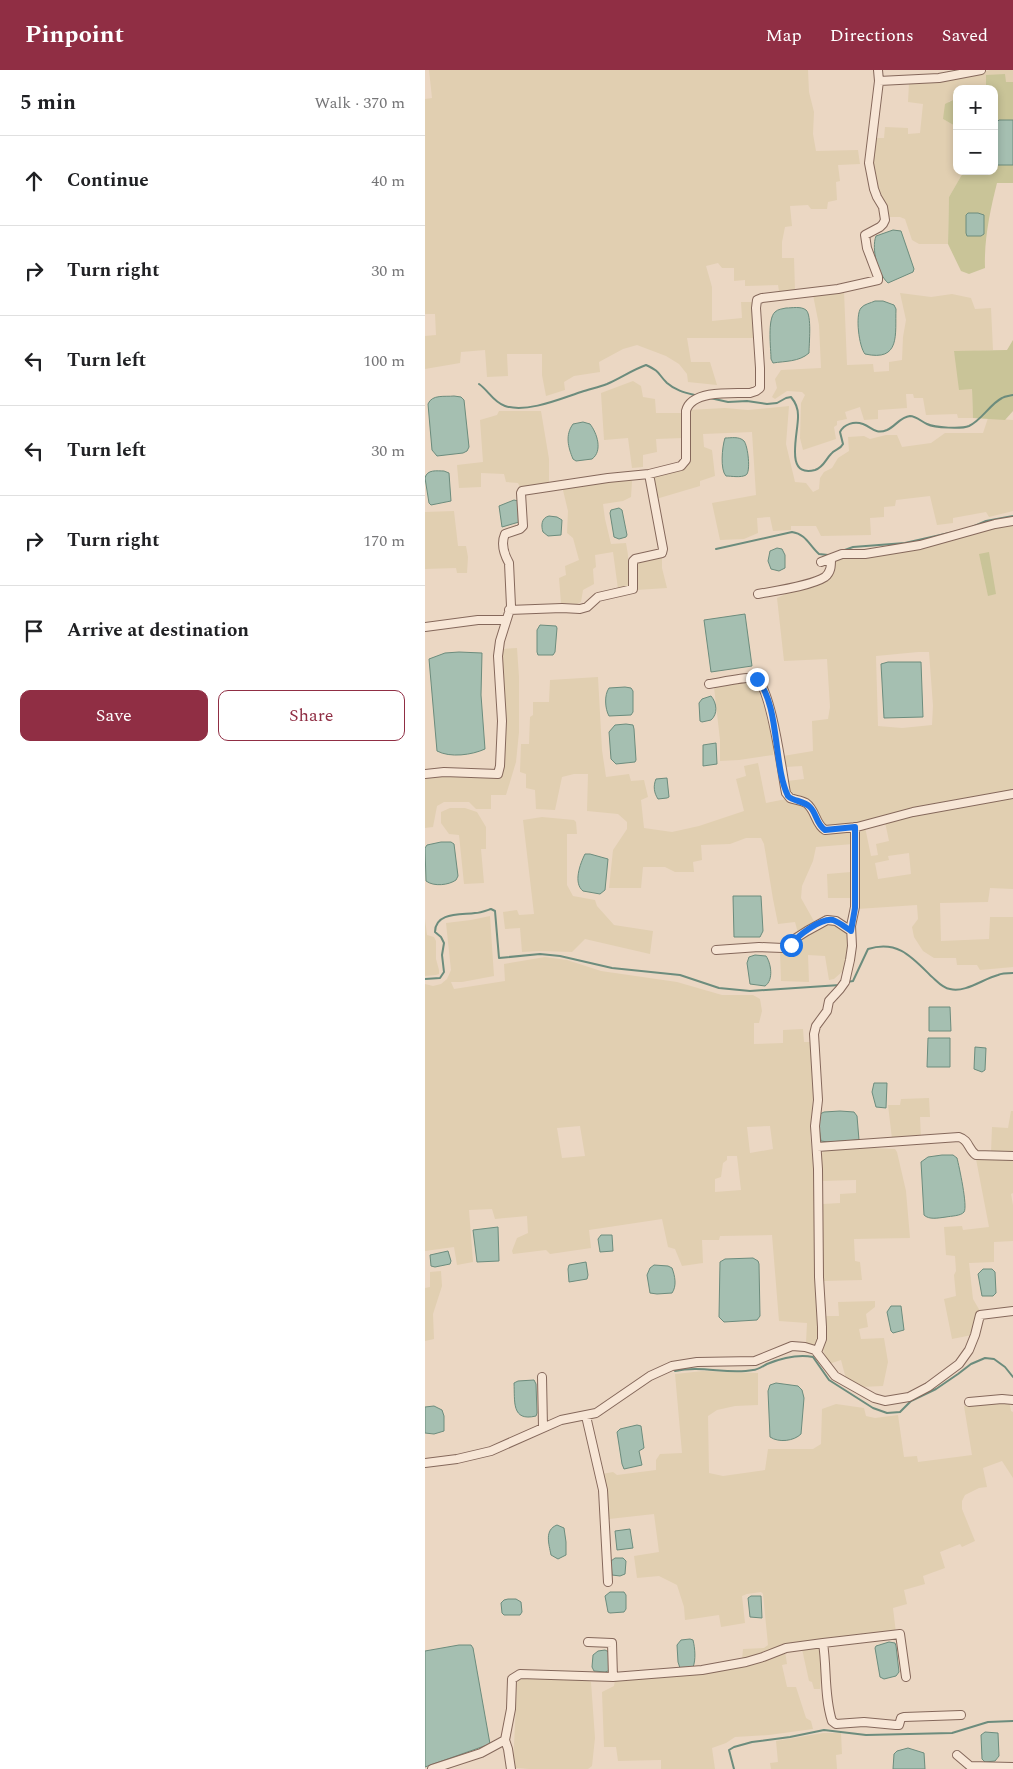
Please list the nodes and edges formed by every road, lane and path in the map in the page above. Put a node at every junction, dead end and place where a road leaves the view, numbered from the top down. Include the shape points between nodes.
1 (878, 70) edge
2 (981, 70) edge
3 (879, 81) junction
4 (649, 474) junction
5 (1013, 521) edge
6 (831, 559) junction
7 (821, 562) dead end
8 (757, 594) dead end
9 (509, 610) junction
10 (506, 620) junction
11 (425, 626) edge
12 (709, 684) dead end
13 (425, 774) edge
14 (1013, 794) edge
15 (855, 827) junction
16 (851, 931) junction
17 (716, 950) dead end
18 (817, 1147) junction
19 (1013, 1156) edge
20 (1013, 1311) edge
21 (817, 1352) junction
22 (542, 1377) dead end
23 (1013, 1400) edge
24 (969, 1402) dead end
25 (586, 1416) junction
26 (543, 1427) junction
27 (425, 1463) edge
28 (609, 1582) dead end
29 (588, 1642) dead end
30 (823, 1643) junction
31 (613, 1676) junction
32 (906, 1676) dead end
33 (961, 1714) dead end
34 (505, 1740) junction
35 (957, 1756) dead end
36 (1013, 1767) edge
37 (432, 1769) edge
38 (511, 1769) edge

1 - 3 street
2 - 3 street via 939,78
3 - 4 street via 869,163 873,189 883,206 885,220 880,227 865,235 878,280 847,288 757,300 760,388 693,400 687,405 686,412 685,462 681,466
4 - 9 street via 523,491 523,526 505,534 503,539 509,563
4 - 9 street via 663,549 662,553 633,561 633,589 598,597 580,609
5 - 6 street via 920,545 865,554 842,554
6 - 7 street
6 - 8 street via 831,567 824,577
9 - 10 street
10 - 11 street
10 - 13 street via 497,656 503,721 497,774
12 - 15 street via 751,677 757,679 770,708 788,796 808,805 825,830
14 - 15 street via 913,812
15 - 16 street via 855,908
16 - 17 street via 827,920 783,948
16 - 18 street via 852,946 845,982 829,1001 827,1012 814,1034
18 - 19 street via 959,1137 966,1140 976,1155
18 - 21 street via 822,1339
20 - 21 street via 980,1315 969,1350 959,1364 917,1394 900,1399 879,1400 843,1381 830,1371
21 - 25 street via 792,1346 755,1361 671,1366
22 - 26 street
23 - 24 street
25 - 26 street
25 - 28 street via 603,1490
26 - 27 street via 491,1451
29 - 31 street via 612,1644
30 - 31 street via 786,1648 711,1669
30 - 32 street via 900,1634
30 - 33 street via 829,1711 836,1724 899,1725 904,1717
31 - 34 street via 520,1674 512,1679
34 - 37 street via 481,1753
34 - 38 street
35 - 36 street via 970,1766

